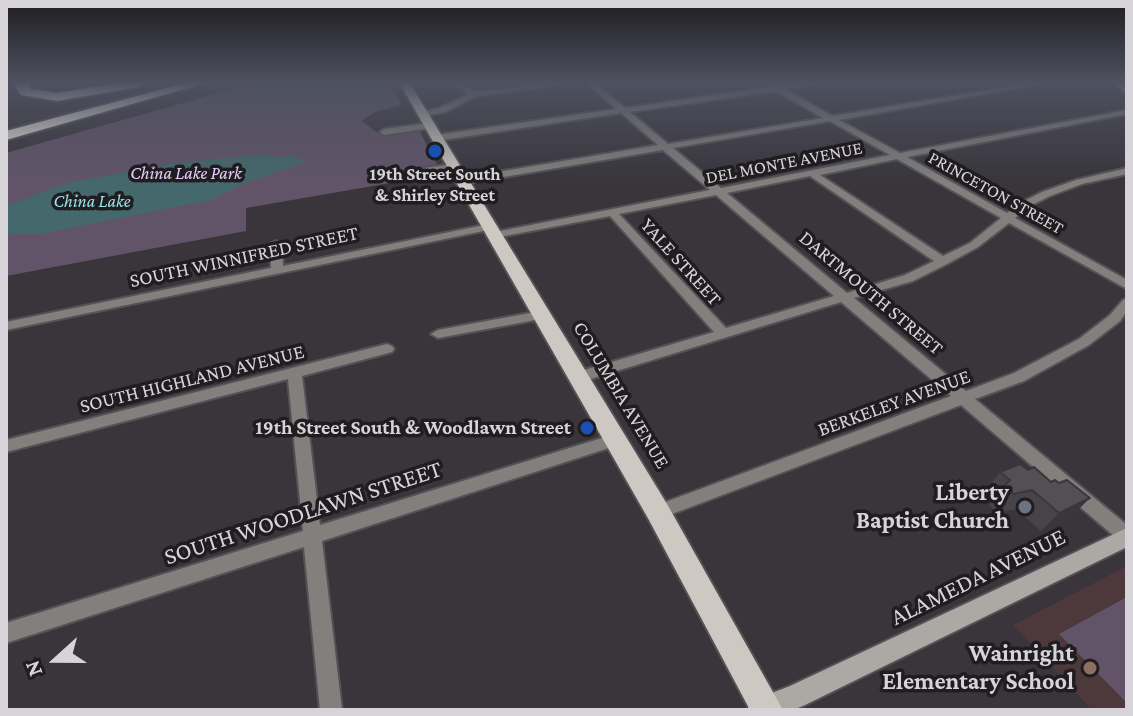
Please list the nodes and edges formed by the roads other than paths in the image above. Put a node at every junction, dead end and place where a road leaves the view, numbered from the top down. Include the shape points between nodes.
1 (62, 115) edge
2 (68, 115) edge
3 (74, 115) edge
4 (423, 115) edge
5 (438, 115) edge
6 (556, 115) edge
7 (627, 115) edge
8 (826, 115) edge
9 (846, 115) edge
10 (1110, 115) edge
11 (830, 118) junction
12 (429, 126) junction
13 (384, 132) dead end
14 (6, 133) edge
15 (663, 147) junction
16 (897, 157) junction
17 (424, 171) dead end
18 (1127, 171) edge
19 (811, 173) junction
20 (457, 174) junction
21 (717, 192) junction
22 (612, 212) junction
23 (1008, 219) junction
24 (492, 231) junction
25 (276, 244) dead end
26 (943, 262) junction
27 (277, 271) junction
28 (1127, 285) edge
29 (846, 298) junction
30 (1127, 303) edge
31 (541, 315) junction
32 (6, 326) edge
33 (438, 334) dead end
34 (724, 335) junction
35 (387, 349) dead end
36 (295, 374) junction
37 (579, 377) junction
38 (965, 398) junction
39 (615, 440) junction
40 (6, 446) edge
41 (658, 512) junction
42 (313, 535) junction
43 (1127, 536) edge
44 (6, 633) edge
45 (764, 709) edge
46 (331, 710) edge

1 - 14 highway
2 - 14 highway
3 - 14 highway
4 - 12 main road, COLUMBIA AVENUE
5 - 12 street
6 - 12 street
7 - 15 street, DARTMOUTH STREET
8 - 11 street, PRINCETON STREET
9 - 11 street
10 - 16 street, DEL MONTE AVENUE
11 - 15 street
11 - 16 street, PRINCETON STREET
12 - 13 street
12 - 20 main road, COLUMBIA AVENUE
15 - 20 street
15 - 21 street, DARTMOUTH STREET
16 - 19 street, DEL MONTE AVENUE
16 - 23 street, PRINCETON STREET
17 - 20 street
18 - 23 street via 1056,189
19 - 21 street, DEL MONTE AVENUE
19 - 26 street
20 - 24 main road, COLUMBIA AVENUE
21 - 22 street, DEL MONTE AVENUE
21 - 29 street, DARTMOUTH STREET
22 - 24 street, DEL MONTE AVENUE
22 - 34 street, YALE STREET
23 - 26 street
23 - 28 street, PRINCETON STREET
24 - 27 street, SOUTH WINNIFRED STREET
24 - 31 main road, COLUMBIA AVENUE
25 - 27 street
26 - 29 street
27 - 32 street, SOUTH WINNIFRED STREET
29 - 34 street
29 - 38 street, DARTMOUTH STREET
30 - 38 street, BERKELEY AVENUE via 1101,330 1065,354
31 - 33 street
31 - 37 main road, COLUMBIA AVENUE
34 - 37 street
35 - 36 street, SOUTH HIGHLAND AVENUE
36 - 40 street, SOUTH HIGHLAND AVENUE
36 - 42 street
37 - 39 main road, COLUMBIA AVENUE
38 - 41 street, BERKELEY AVENUE
38 - 43 street, DARTMOUTH STREET
39 - 41 main road, COLUMBIA AVENUE
39 - 42 street, SOUTH WOODLAWN STREET
41 - 45 main road, COLUMBIA AVENUE
42 - 44 street, SOUTH WOODLAWN STREET
42 - 46 street
43 - 45 street, ALAMEDA AVENUE

